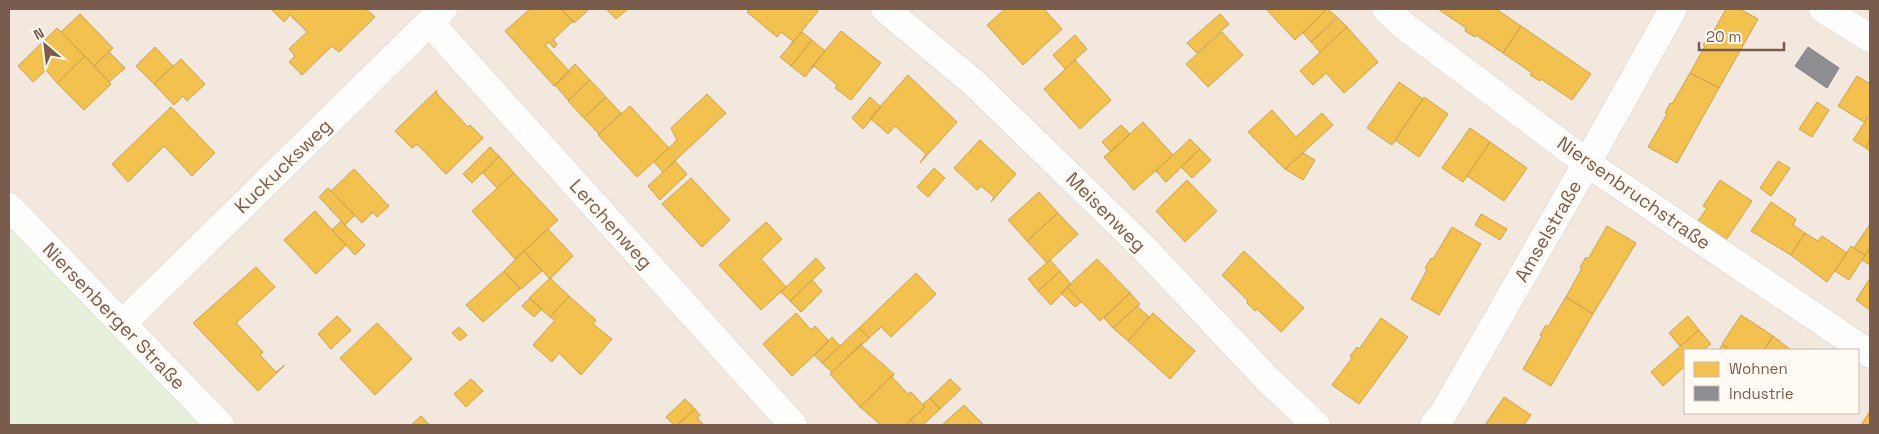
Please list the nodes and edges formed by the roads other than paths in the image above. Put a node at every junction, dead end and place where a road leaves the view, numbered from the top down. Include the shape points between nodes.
1 (885, 9) edge
2 (1673, 9) edge
3 (1823, 9) edge
4 (1400, 14) edge
5 (437, 16) edge
6 (1870, 38) edge
7 (1587, 163) junction
8 (9, 207) edge
9 (123, 323) junction
10 (1870, 354) edge
11 (220, 425) edge
12 (793, 425) edge
13 (1316, 425) edge
14 (1434, 425) edge

1 - 13 street, Meisenweg via 980,88
2 - 7 street, Amselstraße
3 - 6 street
4 - 7 street, Niersenbruchstraße
5 - 9 street, Kuckucksweg
5 - 12 street, Lerchenweg
7 - 10 street, Niersenbruchstraße
7 - 14 street, Amselstraße
8 - 9 street, Niersenberger Straße
9 - 11 street, Niersenberger Straße

